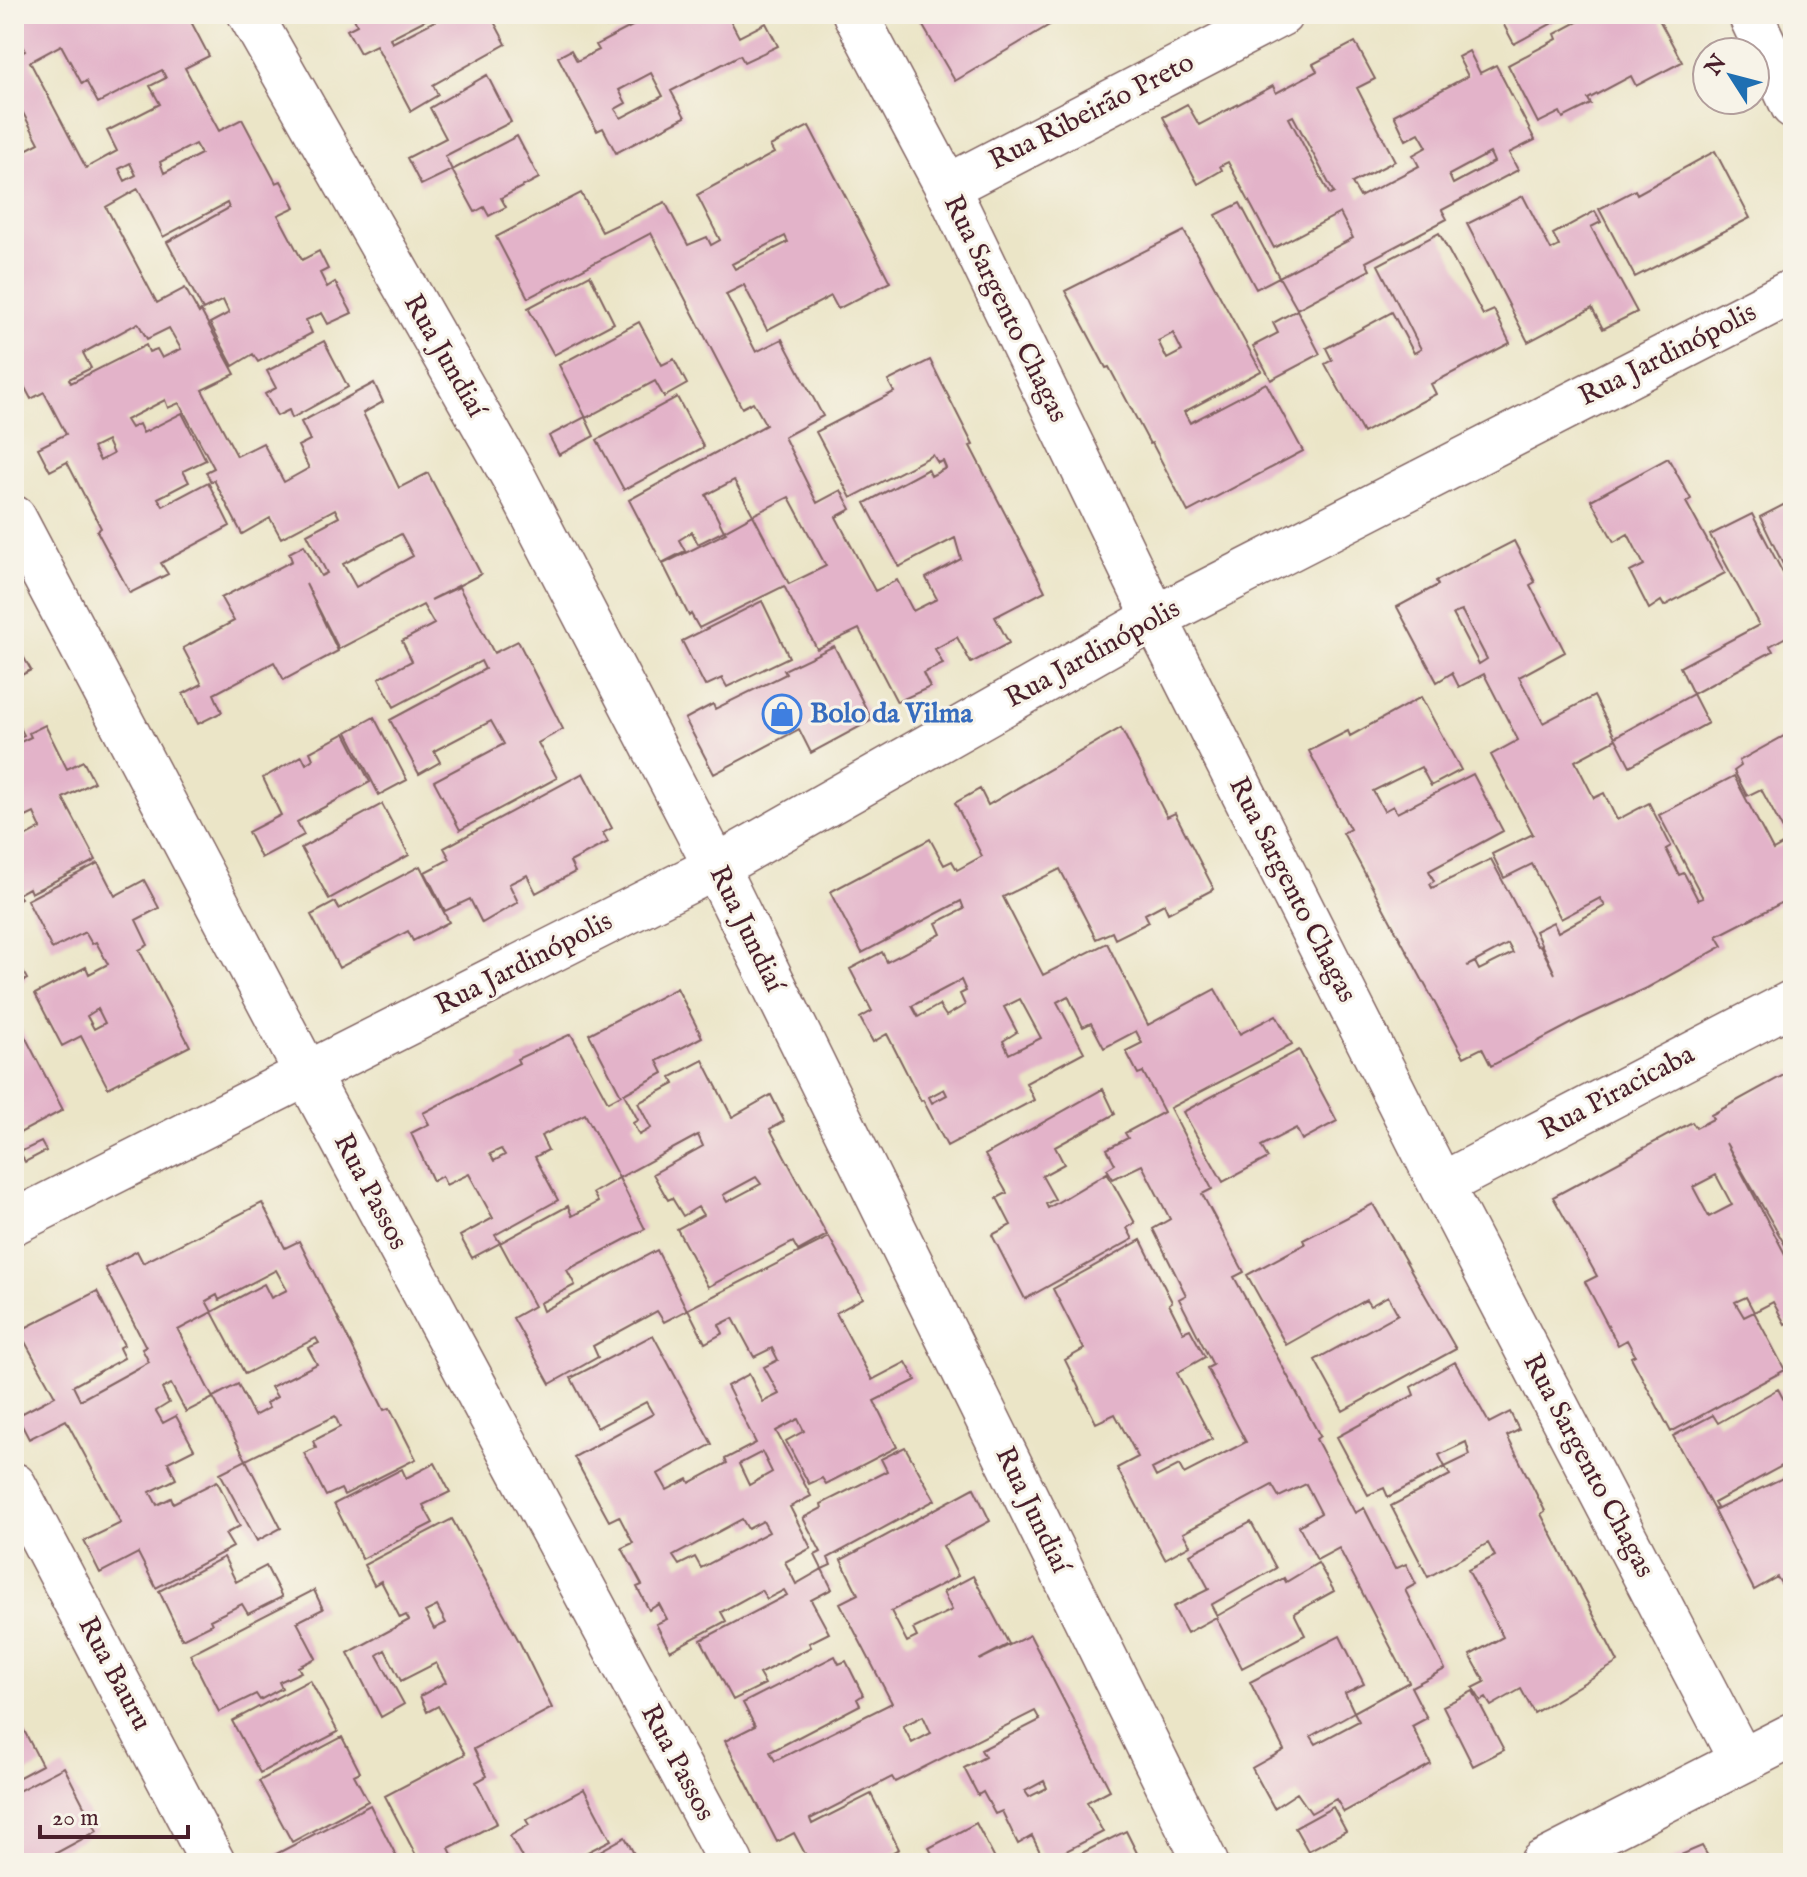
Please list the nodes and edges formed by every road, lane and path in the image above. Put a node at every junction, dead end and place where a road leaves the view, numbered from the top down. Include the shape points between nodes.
1 (250, 14) edge
2 (855, 14) edge
3 (1281, 14) edge
4 (1750, 14) edge
5 (1793, 106) edge
6 (947, 187) junction
7 (1793, 291) edge
8 (14, 518) edge
9 (1155, 618) junction
10 (716, 867) junction
11 (1793, 1002) edge
12 (307, 1074) junction
13 (1441, 1185) junction
14 (14, 1222) edge
15 (14, 1485) edge
16 (1793, 1735) edge
17 (1741, 1760) junction
18 (213, 1863) edge
19 (731, 1863) edge
20 (1206, 1863) edge
21 (1542, 1863) edge

1 - 10 street, Rua Jundiaí via 513,476
2 - 6 street, Rua Sargento Chagas
3 - 6 street, Rua Ribeirão Preto
4 - 5 street
6 - 9 street, Rua Sargento Chagas
7 - 9 street, Rua Jardinópolis
8 - 12 street, Rua Passos
9 - 10 street, Rua Jardinópolis
9 - 13 street, Rua Sargento Chagas
10 - 12 street, Rua Jardinópolis
10 - 20 street, Rua Jundiaí
11 - 13 street, Rua Piracicaba
12 - 14 street, Rua Jardinópolis
12 - 19 street, Rua Passos
13 - 17 street, Rua Sargento Chagas
15 - 18 street, Rua Bauru
16 - 17 street
17 - 21 street

